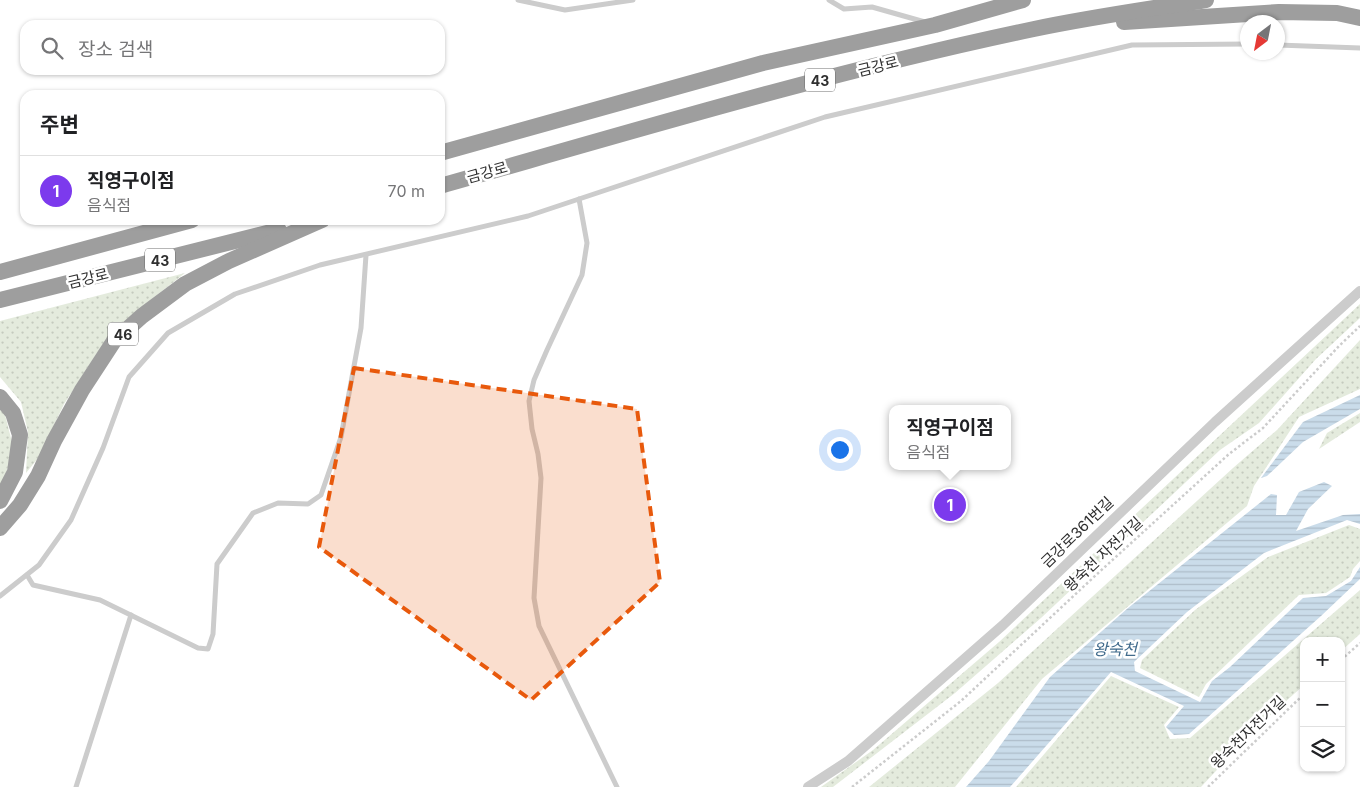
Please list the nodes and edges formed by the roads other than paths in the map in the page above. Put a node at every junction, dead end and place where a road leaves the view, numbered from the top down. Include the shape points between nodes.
1 (518, 0) edge
2 (633, 0) edge
3 (829, 0) edge
4 (1023, 0) edge
5 (1206, 0) edge
6 (1360, 18) edge
7 (935, 25) junction
8 (1034, 29) junction
9 (1240, 44) edge
10 (1285, 45) edge
11 (1360, 48) edge
12 (445, 152) edge
13 (445, 185) edge
14 (579, 199) junction
15 (174, 225) edge
16 (301, 225) edge
17 (310, 225) edge
18 (366, 255) junction
19 (0, 272) edge
20 (1360, 291) edge
21 (0, 300) edge
22 (0, 398) edge
23 (0, 501) edge
24 (0, 528) edge
25 (27, 575) junction
26 (0, 596) edge
27 (131, 615) junction
28 (76, 787) edge
29 (617, 787) edge
30 (808, 787) edge

1 - 2 lane via 565,10
3 - 7 lane via 844,9 872,7
4 - 7 highway, 금강로 / 43
5 - 8 highway, 금강로 / 43
6 - 8 highway via 1338,13 1279,12
7 - 12 highway, 금강로 / 43 via 763,63
8 - 13 highway, 금강로 / 43 via 720,107
9 - 14 lane via 1132,45 825,117
10 - 11 lane
14 - 18 lane via 528,216
14 - 29 lane via 587,244 582,275 534,380 529,401 541,478 534,598 539,626
15 - 19 highway, 금강로 / 43
16 - 21 highway, 금강로 / 43
17 - 24 highway, 46 via 185,284 114,341 82,390 38,476 20,505
18 - 25 lane via 320,266 235,294 168,333 129,377 103,448 71,520 39,565
18 - 27 lane via 361,328 342,436 321,495 308,504 278,503 253,513 217,564 213,634 208,649 198,648
20 - 30 street, 금강로361번길 via 1215,422 1002,625 848,761
22 - 23 highway via 13,413 20,435 15,472
25 - 26 lane
25 - 27 lane via 34,586 100,600
27 - 28 lane

